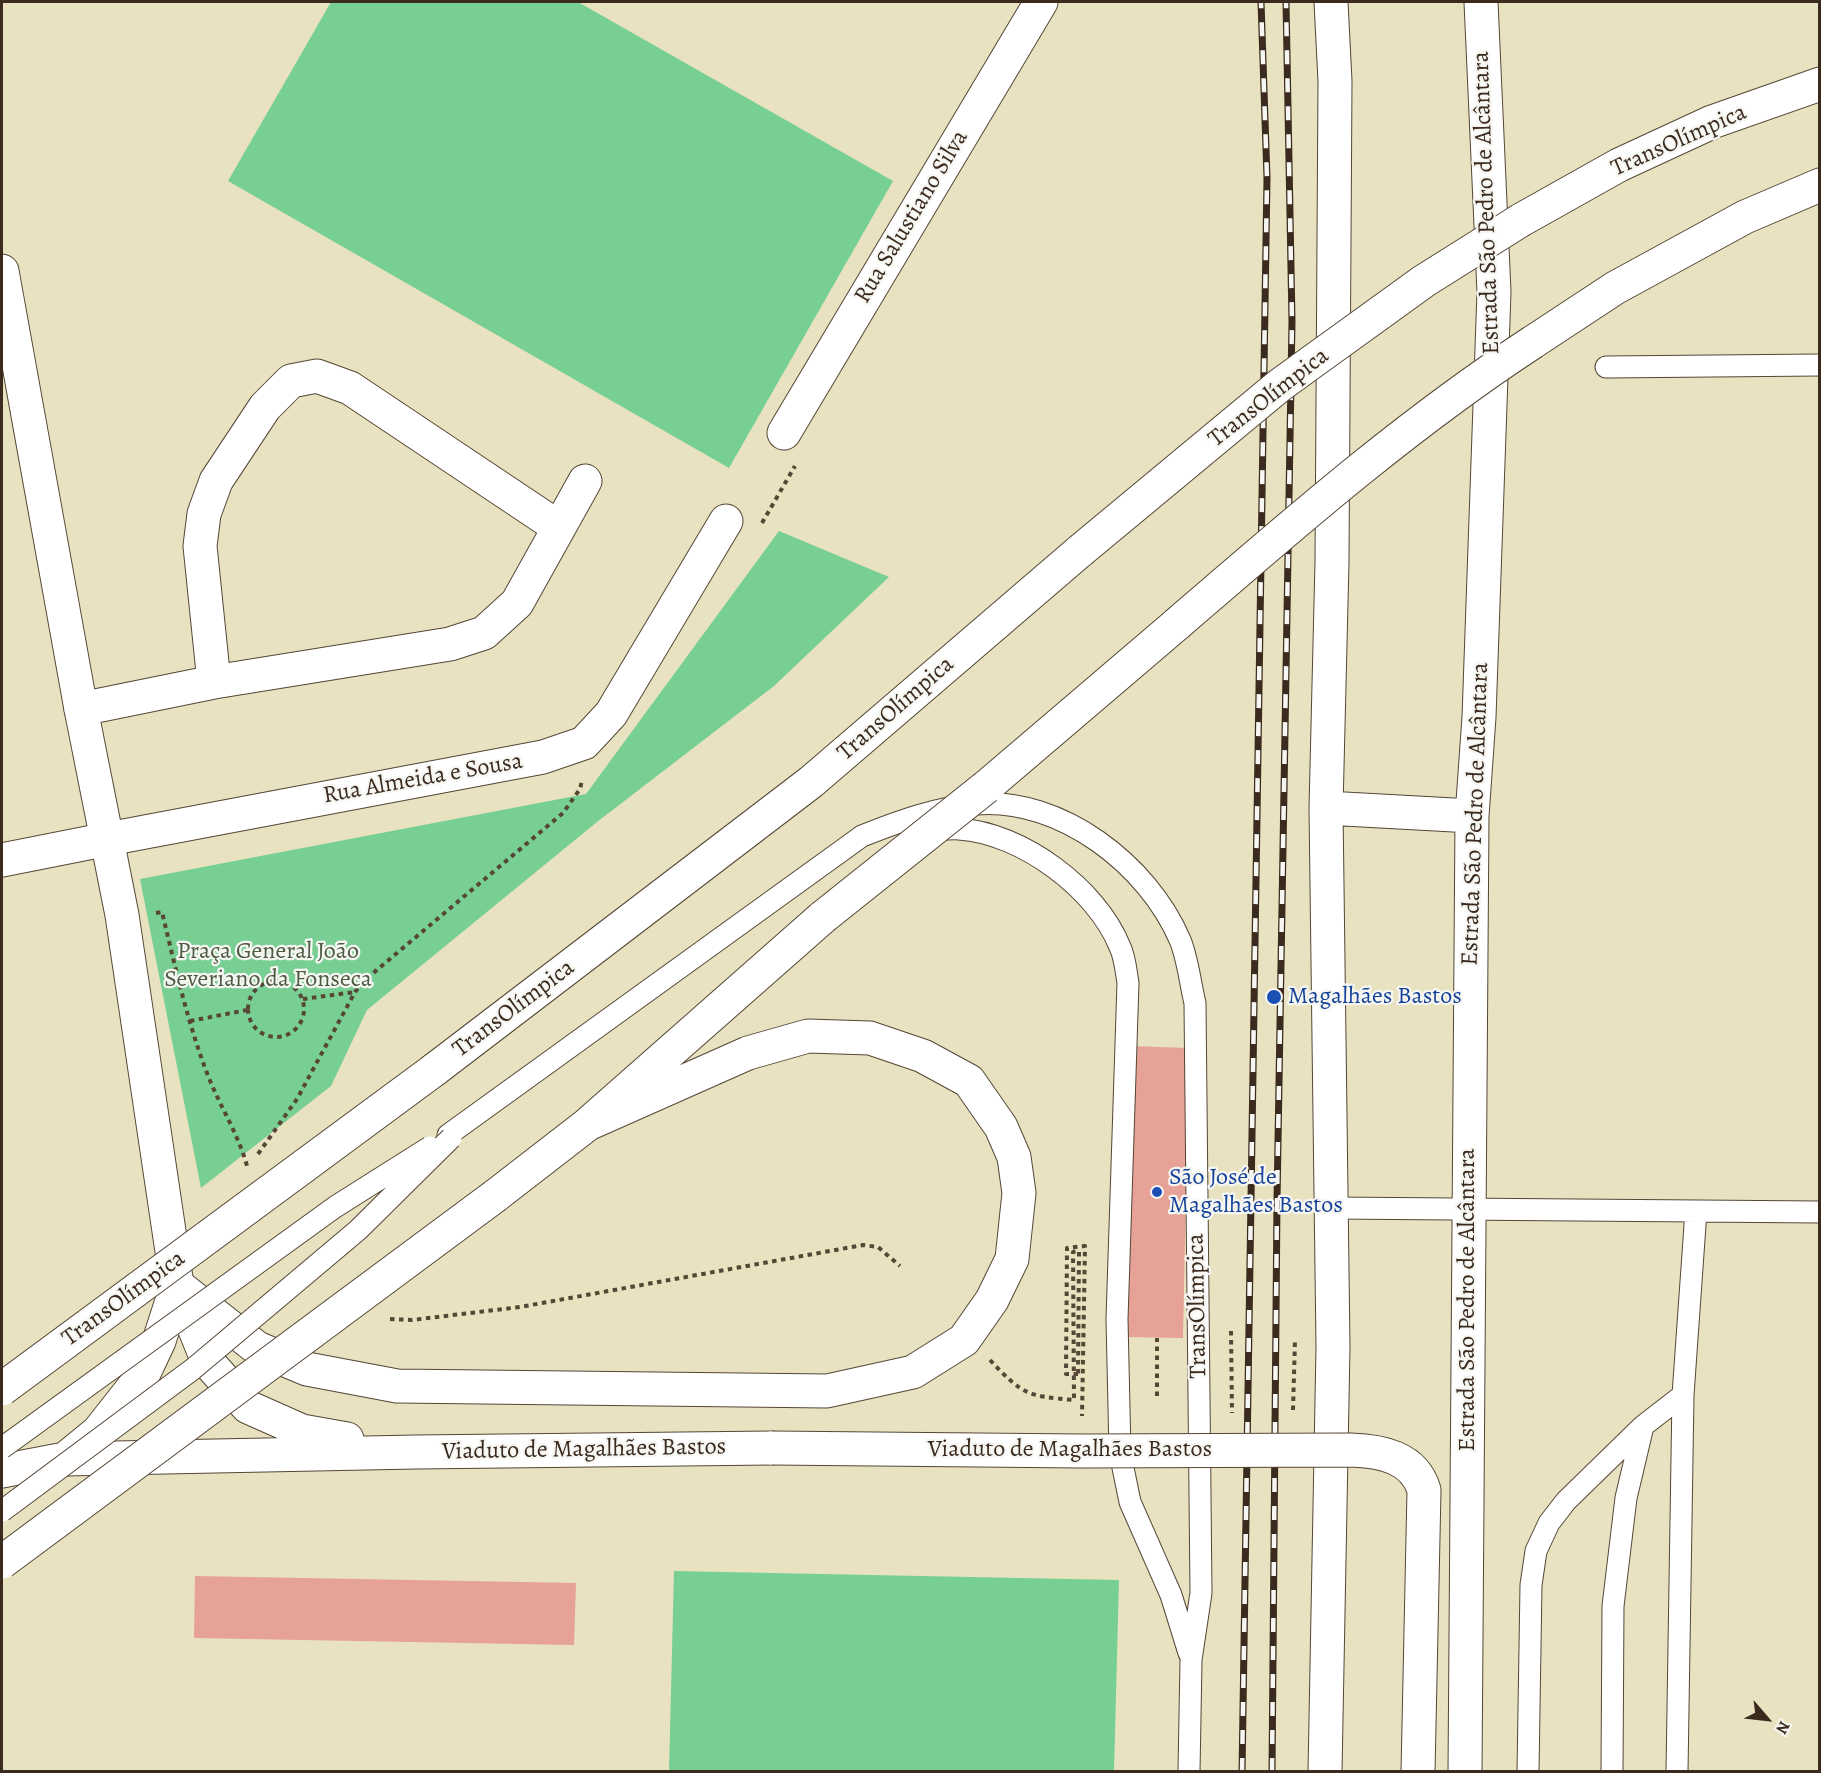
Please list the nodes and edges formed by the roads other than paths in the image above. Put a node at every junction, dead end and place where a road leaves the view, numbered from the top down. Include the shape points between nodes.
1 (1041, 2) edge
2 (1331, 2) edge
3 (1481, 2) edge
4 (1820, 84) edge
5 (1820, 185) edge
6 (2, 271) edge
7 (1820, 364) edge
8 (1605, 367) dead end
9 (784, 433) dead end
10 (585, 481) dead end
11 (726, 521) dead end
12 (558, 526) junction
13 (214, 682) junction
14 (81, 709) junction
15 (1326, 807) junction
16 (1472, 816) junction
17 (862, 836) junction
18 (108, 839) junction
19 (2, 860) edge
20 (588, 1124) junction
21 (450, 1137) junction
22 (1333, 1208) junction
23 (1469, 1209) junction
24 (1696, 1210) junction
25 (1820, 1212) edge
26 (177, 1285) junction
27 (2, 1389) edge
28 (1683, 1395) junction
29 (1643, 1426) junction
30 (2, 1448) edge
31 (416, 1452) junction
32 (65, 1460) junction
33 (2, 1471) edge
34 (2, 1511) edge
35 (2, 1563) edge
36 (1191, 1660) junction
37 (1189, 1772) edge
38 (1325, 1772) edge
39 (1418, 1772) edge
40 (1465, 1772) edge
41 (1528, 1772) edge
42 (1612, 1772) edge
43 (1677, 1772) edge

1 - 9 main road, Rua Salustiano Silva
2 - 15 main road via 1335,93
3 - 16 main road, Estrada São Pedro de Alcântara via 1494,292
4 - 27 main road, TransOlímpica, bridge via 1712,122 1619,165 1424,281 1280,385 812,782 434,1070
5 - 20 main road, bridge via 1745,217 1615,288 1479,377 1336,488 986,787 823,917
6 - 14 main road
7 - 8 lane
10 - 12 main road
11 - 18 main road, Rua Almeida e Sousa via 611,714 584,743 543,757
12 - 13 main road via 517,603 484,633 450,644
12 - 13 main road via 350,388 317,376 291,381 265,407 222,472 204,514 200,546
13 - 14 main road
14 - 18 main road
15 - 16 main road
15 - 22 main road
16 - 23 main road, Estrada São Pedro de Alcântara
17 - 21 lane, TransOlímpica
17 - 36 lane, TransOlímpica via 959,829 1000,839 1036,855 1075,883 1101,914 1121,947 1128,983 1117,1319 1120,1453 1130,1502 1171,1595
17 - 36 lane, TransOlímpica via 920,813 977,804 1022,806 1072,826 1115,854 1154,894 1180,941 1195,1003 1201,1593
18 - 19 main road, Rua Almeida e Sousa
18 - 26 main road
20 - 26 main road via 748,1053 808,1036 870,1038 923,1056 969,1081 1001,1127 1014,1157 1019,1193 1012,1258 992,1300 964,1340 913,1372 827,1392 397,1386 307,1369 257,1348
20 - 35 main road, bridge
21 - 30 lane, TransOlímpica, bridge via 335,1207
21 - 34 lane, TransOlímpica, bridge via 358,1230 193,1369
22 - 23 lane
22 - 38 main road
23 - 24 lane
23 - 40 main road, Estrada São Pedro de Alcântara
24 - 25 lane
24 - 28 lane
26 - 31 main road, Viaduto de Magalhães Bastos via 208,1362 248,1407 302,1431
26 - 32 main road via 143,1375 98,1432
28 - 29 lane
28 - 43 lane
29 - 41 lane via 1566,1501 1548,1523 1536,1551 1531,1585
29 - 42 lane via 1626,1498 1612,1606
31 - 32 main road, Viaduto de Magalhães Bastos
31 - 39 main road, Viaduto de Magalhães Bastos, bridge via 772,1448 1374,1450 1410,1465 1420,1476 1424,1490
32 - 33 main road
36 - 37 lane, TransOlímpica

